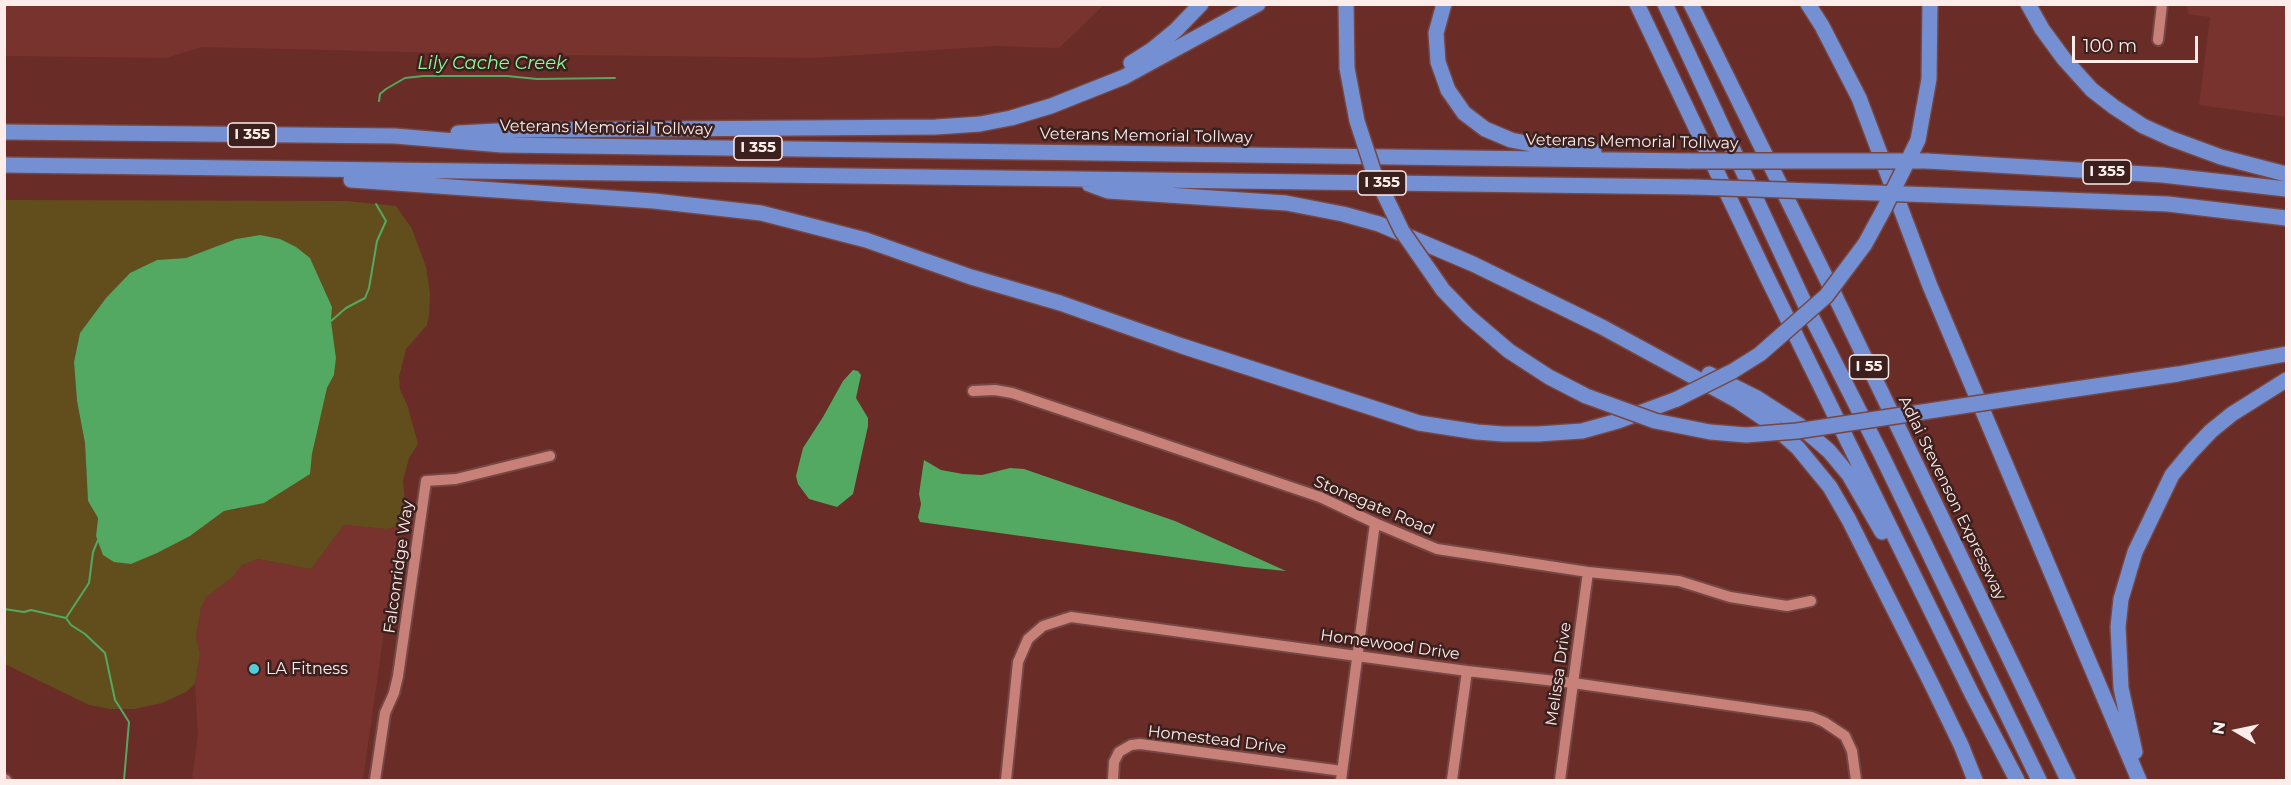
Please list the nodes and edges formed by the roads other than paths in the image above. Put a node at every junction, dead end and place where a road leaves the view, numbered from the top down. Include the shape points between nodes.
1 (1201, 4) edge
2 (1258, 4) edge
3 (1346, 4) edge
4 (1444, 4) edge
5 (1630, 4) edge
6 (1637, 4) edge
7 (1665, 4) edge
8 (1691, 4) edge
9 (1808, 4) edge
10 (1930, 4) edge
11 (2028, 4) edge
12 (2162, 4) edge
13 (2158, 40) dead end
14 (1072, 99) junction
15 (1684, 102) junction
16 (4, 132) edge
17 (395, 136) junction
18 (1683, 161) junction
19 (4, 165) edge
20 (210, 169) junction
21 (2286, 174) edge
22 (1072, 179) junction
23 (2286, 189) edge
24 (2286, 218) edge
25 (1602, 327) junction
26 (2286, 354) edge
27 (2286, 380) edge
28 (973, 391) dead end
29 (550, 456) dead end
30 (1375, 523) junction
31 (1588, 572) junction
32 (1925, 598) junction
33 (1810, 601) dead end
34 (1357, 656) junction
35 (1467, 671) junction
36 (1573, 683) junction
37 (1342, 776) edge
38 (375, 780) edge
39 (1006, 780) edge
40 (1113, 780) edge
41 (1452, 780) edge
42 (1560, 780) edge
43 (1856, 780) edge
44 (1975, 780) edge
45 (2018, 780) edge
46 (2039, 780) edge
47 (2069, 780) edge
48 (2141, 780) edge

1 - 14 highway via 1153,49
2 - 14 highway via 1124,77
3 - 26 highway, bridge via 1347,68 1357,121 1374,173 1402,231 1443,290 1468,316 1509,351 1586,396 1655,421 1746,435 1797,431 2178,374
4 - 18 highway via 1436,33 1440,71 1451,96 1474,122 1498,136 1524,143
5 - 15 highway
6 - 15 highway
7 - 46 highway, I 55 via 1804,302
8 - 47 highway, Adlai Stevenson Expressway / I 55
9 - 48 highway via 1859,98 1930,286
10 - 20 highway, bridge via 1929,79 1918,140 1865,244 1826,296 1760,354 1733,371 1677,399 1582,431 1538,434 1419,423 866,240 761,213 654,201
11 - 21 highway via 2064,59 2114,107 2172,139 2221,158
12 - 13 street
14 - 17 highway via 1011,118 936,127 516,130
15 - 32 highway
16 - 17 highway, Veterans Memorial Tollway / I 355
17 - 18 highway, Veterans Memorial Tollway / I 355 via 502,145
18 - 23 highway, Veterans Memorial Tollway / I 355, bridge via 1927,161 2162,175
19 - 20 highway, I 355
20 - 22 highway, I 355
22 - 24 highway, I 355, bridge via 1693,187 2168,204
22 - 25 highway via 1108,190 1286,203 1379,224 1473,264
25 - 32 highway via 1698,368 1799,424 1849,475
25 - 44 highway via 1738,401 1769,422 1813,465 1849,520
27 - 48 highway via 2232,414 2192,451 2172,475 2134,552 2121,599 2119,660
28 - 30 street, Stonegate Road via 1012,393 1320,497
29 - 38 street, Falconridge Way via 456,479 426,481 398,676 385,713
30 - 31 street, Stonegate Road via 1437,549
30 - 34 street
31 - 33 street, Stonegate Road via 1679,581 1730,597 1787,606
31 - 36 street, Melissa Drive
32 - 45 highway
34 - 35 street, Homewood Drive
34 - 37 street
34 - 39 street, Homewood Drive via 1071,617 1043,626 1028,639 1018,662
35 - 36 street, Homewood Drive
35 - 41 street
36 - 42 street, Melissa Drive
36 - 43 street, Homewood Drive via 1812,717 1845,736
37 - 40 street, Homestead Drive via 1140,744 1119,752

